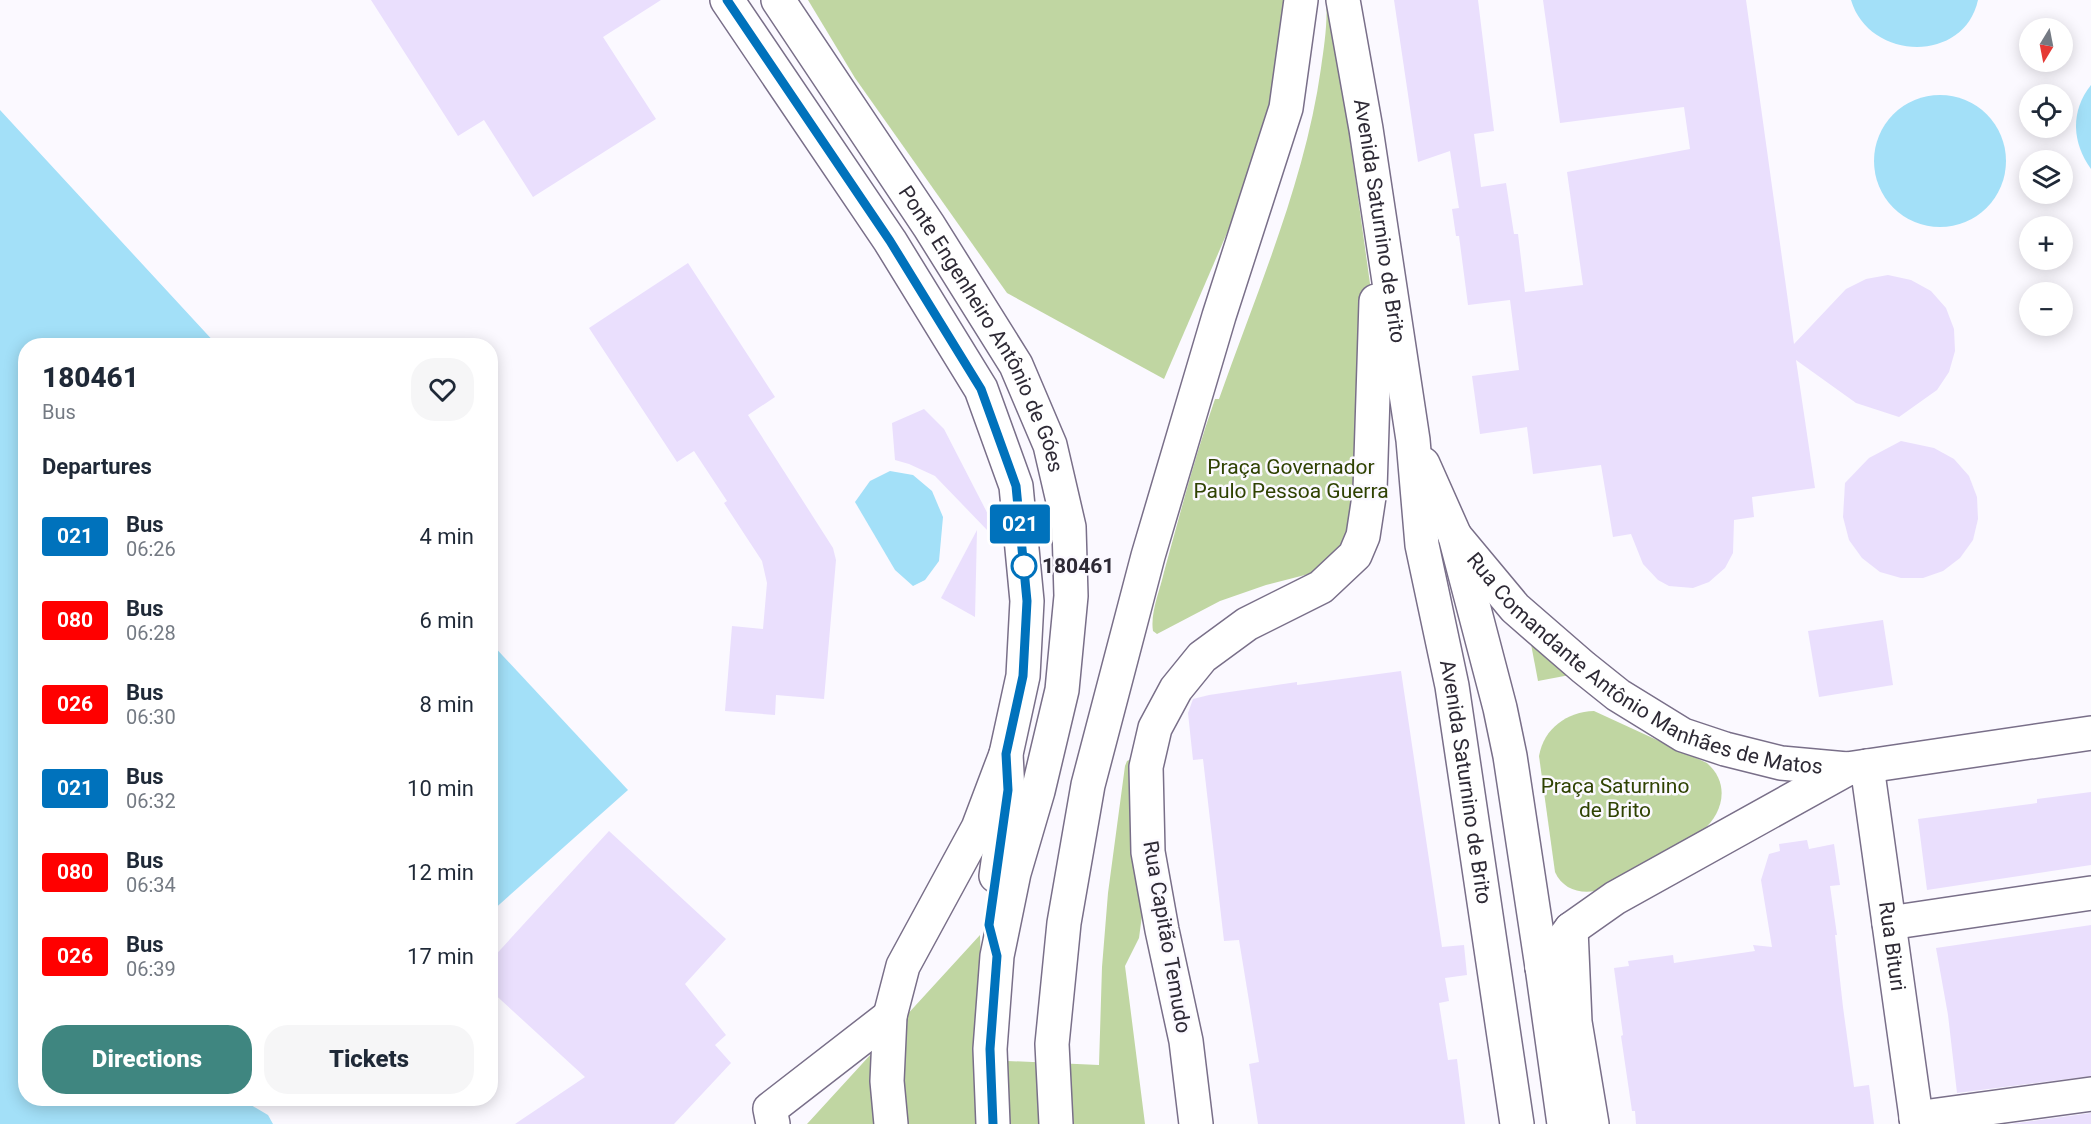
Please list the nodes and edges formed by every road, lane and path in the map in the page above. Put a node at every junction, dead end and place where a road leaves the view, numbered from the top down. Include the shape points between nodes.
1 (727, 0) edge
2 (778, 0) edge
3 (1301, 0) edge
4 (1343, 0) edge
5 (1378, 221) junction
6 (1413, 440) junction
7 (1455, 536) junction
8 (2091, 733) edge
9 (1006, 754) junction
10 (1857, 768) junction
11 (2091, 893) edge
12 (1889, 923) junction
13 (1571, 929) junction
14 (997, 956) junction
15 (1542, 968) junction
16 (890, 1016) junction
17 (2091, 1094) edge
18 (1917, 1121) edge
19 (773, 1124) edge
20 (891, 1124) edge
21 (993, 1124) edge
22 (1056, 1124) edge
23 (1196, 1124) edge
24 (1517, 1124) edge
25 (1564, 1124) edge
26 (1592, 1124) edge

1 - 9 main road, Ponte Engenheiro Antônio de Góes via 890,241 981,389 1016,486 1027,601 1023,676
2 - 14 main road, Ponte Engenheiro Antônio de Góes via 929,226 1016,365 1050,445 1069,527 1071,596 1062,690 1014,873
3 - 22 main road via 1286,108 1148,556 1088,785 1064,923 1052,1044
4 - 5 main road, Avenida Saturnino de Brito
5 - 6 main road, Avenida Saturnino de Brito
5 - 23 main road, Rua Capitão Temudo via 1370,490 1363,536 1355,555 1321,587 1247,624 1202,657 1176,689 1155,728 1146,766 1148,852 1186,1041
6 - 7 main road, Avenida Saturnino de Brito
6 - 24 main road, Avenida Saturnino de Brito via 1422,545 1452,686
7 - 10 main road, Rua Comandante Antônio Manhães de Matos via 1515,608 1582,667 1618,695 1683,735 1781,763
7 - 15 main road, Avenida Saturnino de Brito via 1510,756
8 - 10 main road, Rua Comandante Antônio Manhães de Matos
9 - 14 main road via 1008,790 989,925
9 - 16 main road via 978,828 903,966
10 - 12 main road, Rua Bituri
10 - 13 main road, Rua Comandante Antônio Manhães de Matos via 1615,898
11 - 12 main road
12 - 18 main road, Rua Bituri
13 - 15 main road, Rua Comandante Antônio Manhães de Matos
13 - 26 main road via 1575,1022
14 - 21 main road, Ponte Engenheiro Antônio de Góes via 990,1049
15 - 25 main road, Avenida Saturnino de Brito
16 - 19 main road via 770,1109
16 - 20 main road via 887,1081
17 - 18 main road

